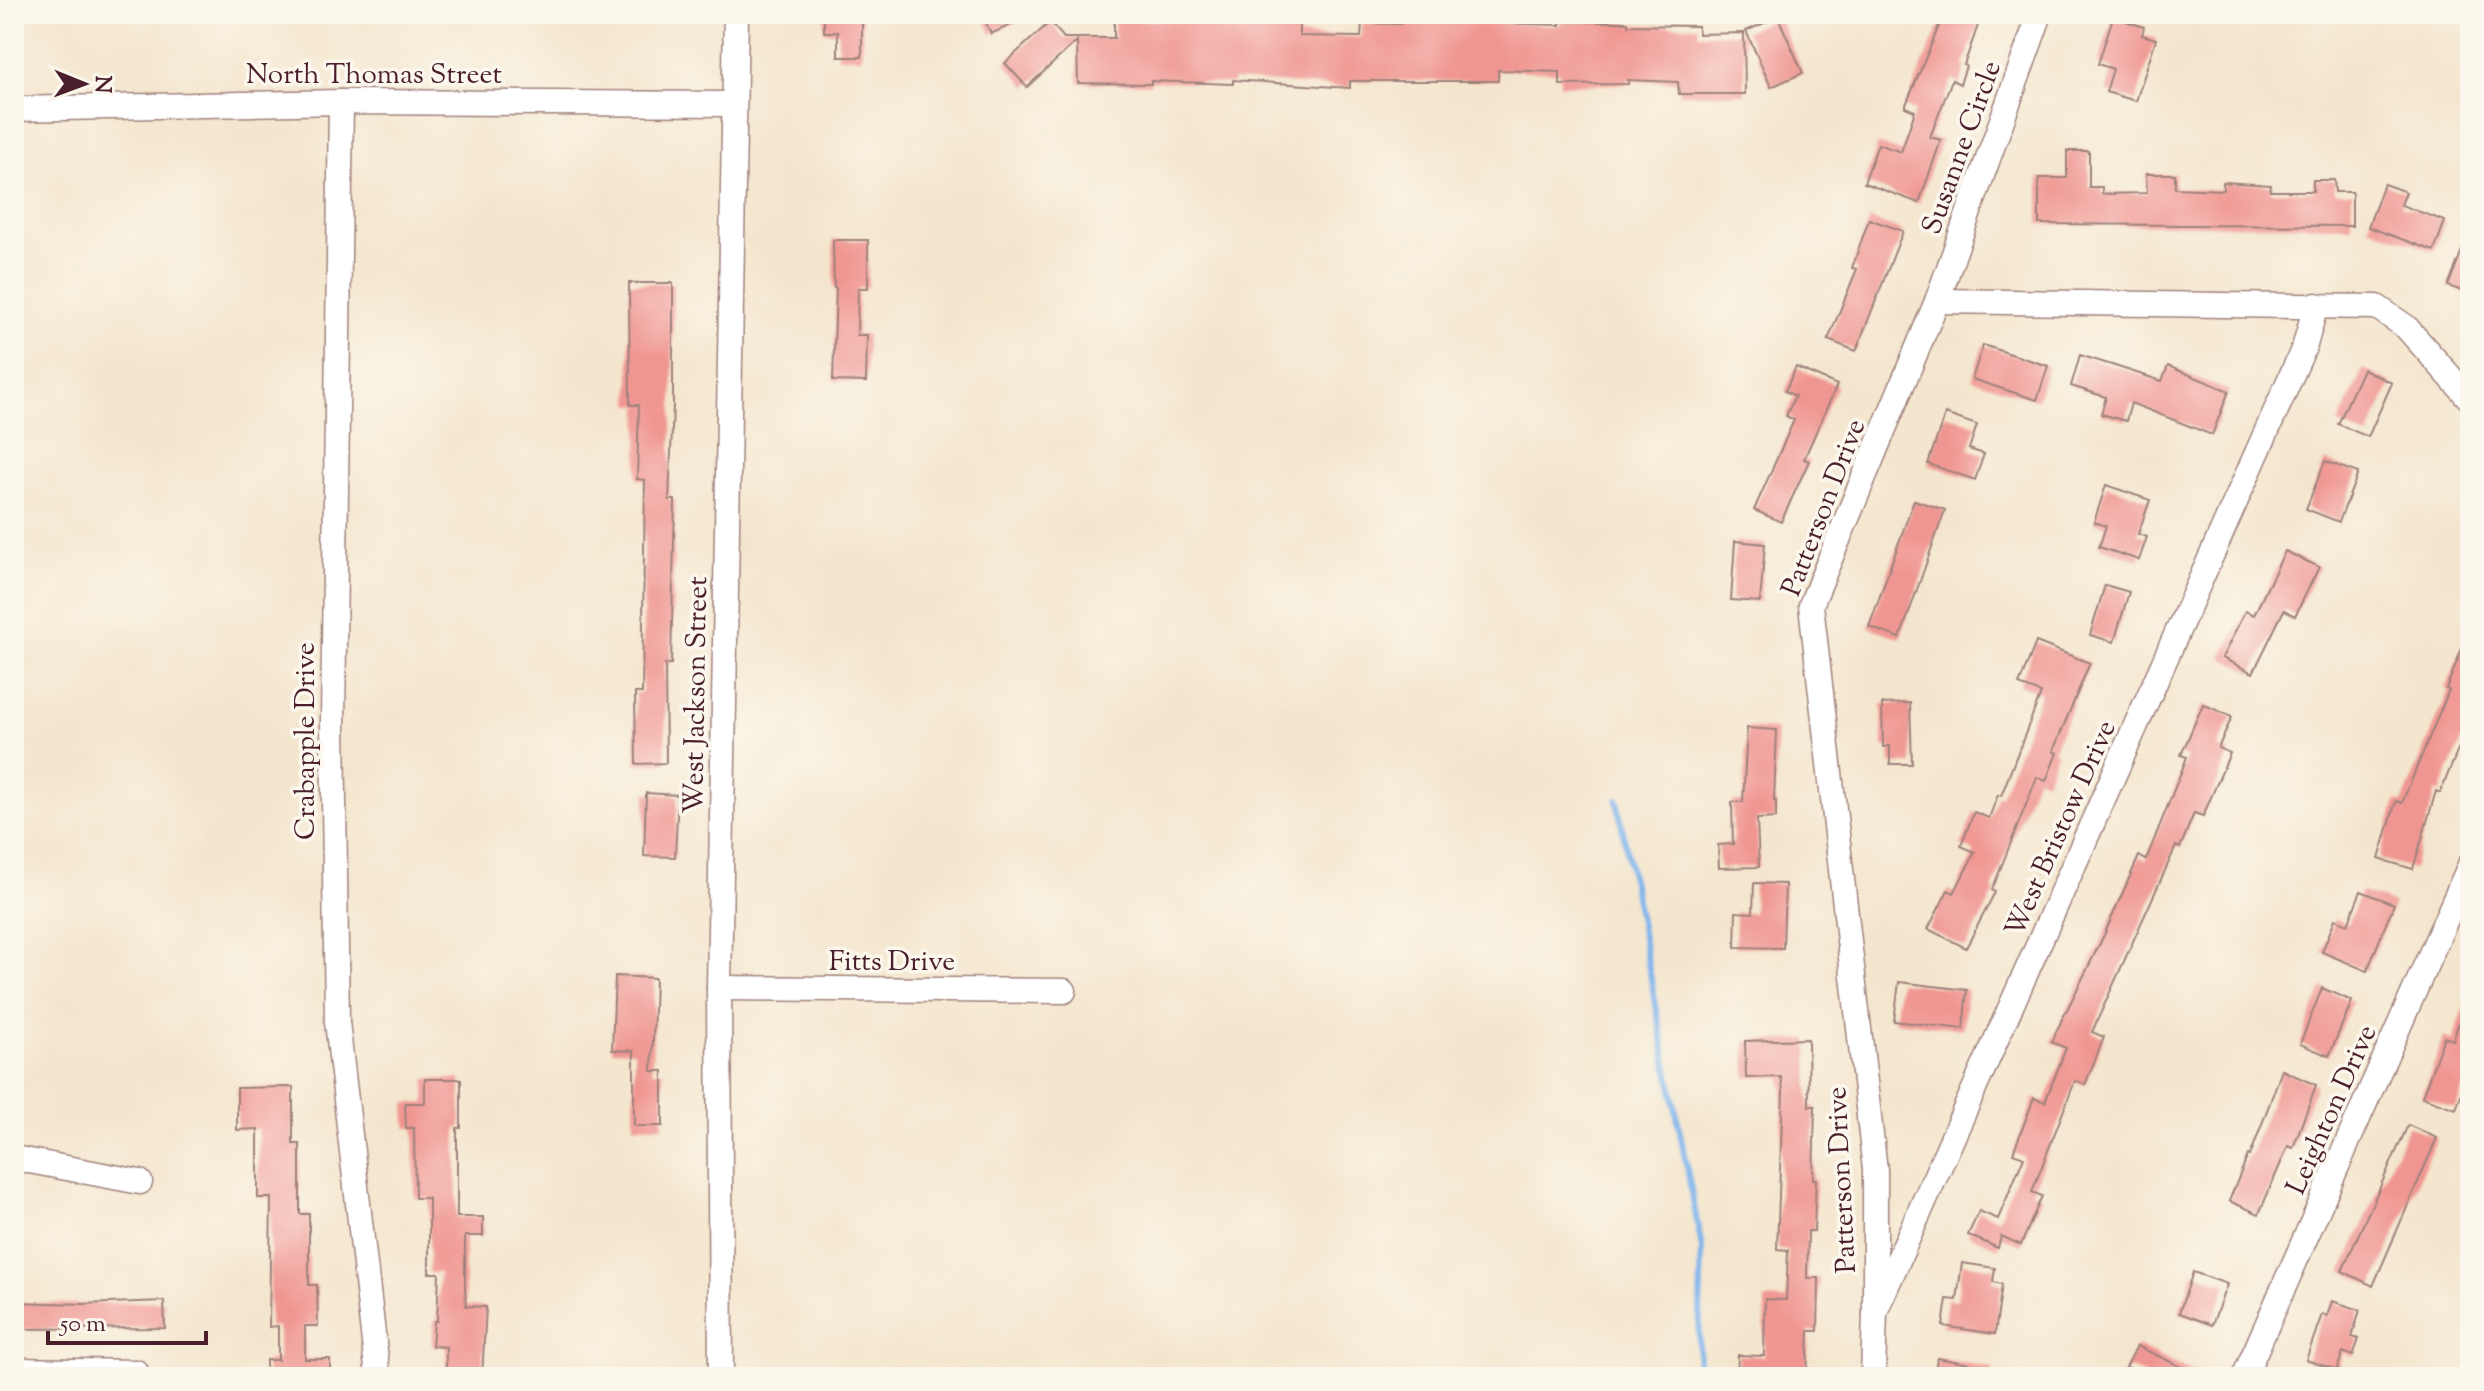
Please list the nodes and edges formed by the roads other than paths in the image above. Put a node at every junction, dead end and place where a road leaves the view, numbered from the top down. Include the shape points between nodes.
1 (736, 14) edge
2 (2040, 14) edge
3 (341, 102) junction
4 (733, 104) junction
5 (14, 109) edge
6 (1937, 301) junction
7 (2316, 305) junction
8 (2470, 399) edge
9 (2470, 865) edge
10 (719, 988) junction
11 (1064, 991) dead end
12 (14, 1158) edge
13 (140, 1182) dead end
14 (1875, 1312) junction
15 (14, 1370) edge
16 (136, 1372) dead end
17 (378, 1377) edge
18 (721, 1377) edge
19 (1873, 1377) edge
20 (2244, 1377) edge

1 - 4 street, West Jackson Street
2 - 6 street, Susanne Circle
3 - 4 street, North Thomas Street
3 - 5 street, North Thomas Street
3 - 17 street, Crabapple Drive via 333,723 337,1022
4 - 10 street, West Jackson Street
6 - 7 street
6 - 14 street, Patterson Drive via 1811,605 1875,1170
7 - 8 street via 2377,307 2406,327
7 - 14 street, West Bristow Drive via 2305,345
9 - 20 street, Leighton Drive
10 - 11 street, Fitts Drive
10 - 18 street, West Jackson Street
12 - 13 street
14 - 19 street, West Bristow Drive
15 - 16 street

